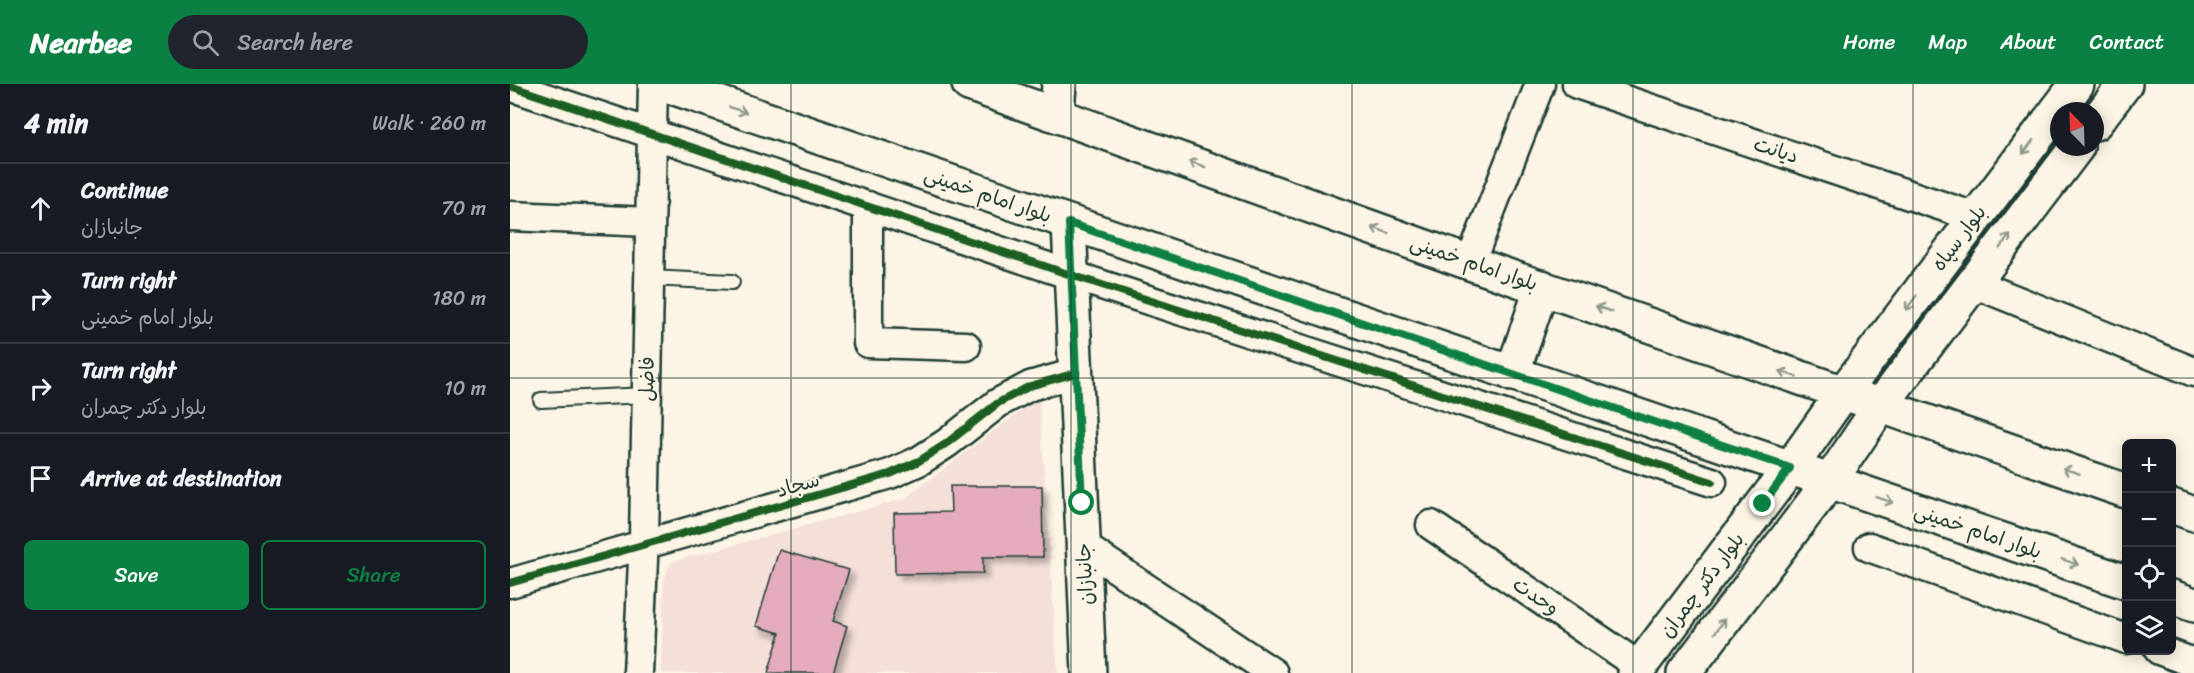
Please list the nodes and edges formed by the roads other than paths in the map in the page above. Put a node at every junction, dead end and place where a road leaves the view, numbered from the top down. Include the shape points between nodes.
1 (653, 84) edge
2 (663, 84) edge
3 (969, 84) edge
4 (1539, 84) edge
5 (1577, 84) edge
6 (2077, 84) edge
7 (2125, 84) edge
8 (510, 86) edge
9 (1058, 99) edge
10 (2104, 111) edge
11 (653, 134) junction
12 (2070, 156) edge
13 (868, 206) junction
14 (510, 216) edge
15 (1975, 217) junction
16 (650, 222) junction
17 (1069, 223) junction
18 (1470, 263) junction
19 (1071, 274) junction
20 (649, 278) junction
21 (732, 282) dead end
22 (1973, 283) junction
23 (1542, 287) junction
24 (966, 346) dead end
25 (2194, 372) edge
26 (1076, 373) junction
27 (1512, 374) junction
28 (1843, 393) junction
29 (647, 395) junction
30 (541, 400) dead end
31 (1881, 405) junction
32 (1790, 468) junction
33 (1830, 481) junction
34 (1712, 482) dead end
35 (2122, 488) edge
36 (2176, 507) edge
37 (2194, 514) edge
38 (1431, 525) dead end
39 (644, 545) junction
40 (1083, 546) junction
41 (1869, 547) dead end
42 (2122, 580) edge
43 (510, 583) edge
44 (2176, 598) edge
45 (2194, 605) edge
46 (2122, 637) edge
47 (2171, 655) edge
48 (2194, 663) edge
49 (1638, 670) edge
50 (638, 673) edge
51 (1089, 673) edge
52 (1273, 673) edge
53 (1684, 673) edge

1 - 11 street, فاضل
2 -> 17 main road, بلوار امام خمینی
3 - 9 main road, بلوار امام خمینی
4 - 18 street
5 - 15 street, دیانت
6 -> 15 main road, بلوار سپاه
7 - 10 main road
8 - 11 street
18 -> 9 main road, بلوار امام خمینی
11 - 13 street
11 - 16 street, فاضل
22 -> 12 main road, بلوار سپاه
13 - 19 street
13 - 24 street via 868,343
14 - 16 street
15 -> 28 main road, بلوار سپاه
16 - 20 street, فاضل
17 - 19 main road, جانبازان
17 - 27 main road, بلوار امام خمینی
18 - 23 main road, بلوار امام خمینی
19 - 26 main road, جانبازان
19 - 34 street
20 - 21 lane
20 - 29 street, فاضل
22 - 25 street
22 - 31 main road, بلوار سپاه
23 - 27 main road
28 -> 23 main road, بلوار امام خمینی
26 - 39 street, سجاد via 1030,386 998,403 947,443 890,474
26 - 40 main road, جانبازان
27 - 32 main road, بلوار امام خمینی
28 - 31 main road, بلوار امام خمینی
28 - 32 main road, بلوار سپاه
29 - 30 lane
29 - 39 street, فاضل
31 - 33 main road, بلوار سپاه
35 -> 31 main road
32 - 33 main road, بلوار امام خمینی
32 - 49 main road, بلوار دکتر چمران
33 -> 42 main road, بلوار امام خمینی
53 -> 33 main road, بلوار دکتر چمران
36 - 37 main road
38 - 49 street, وحدت
39 - 43 street, سجاد
39 - 50 street, فاضل
40 - 51 main road, جانبازان
40 - 52 street
41 - 46 street
44 - 45 main road
47 - 48 street

